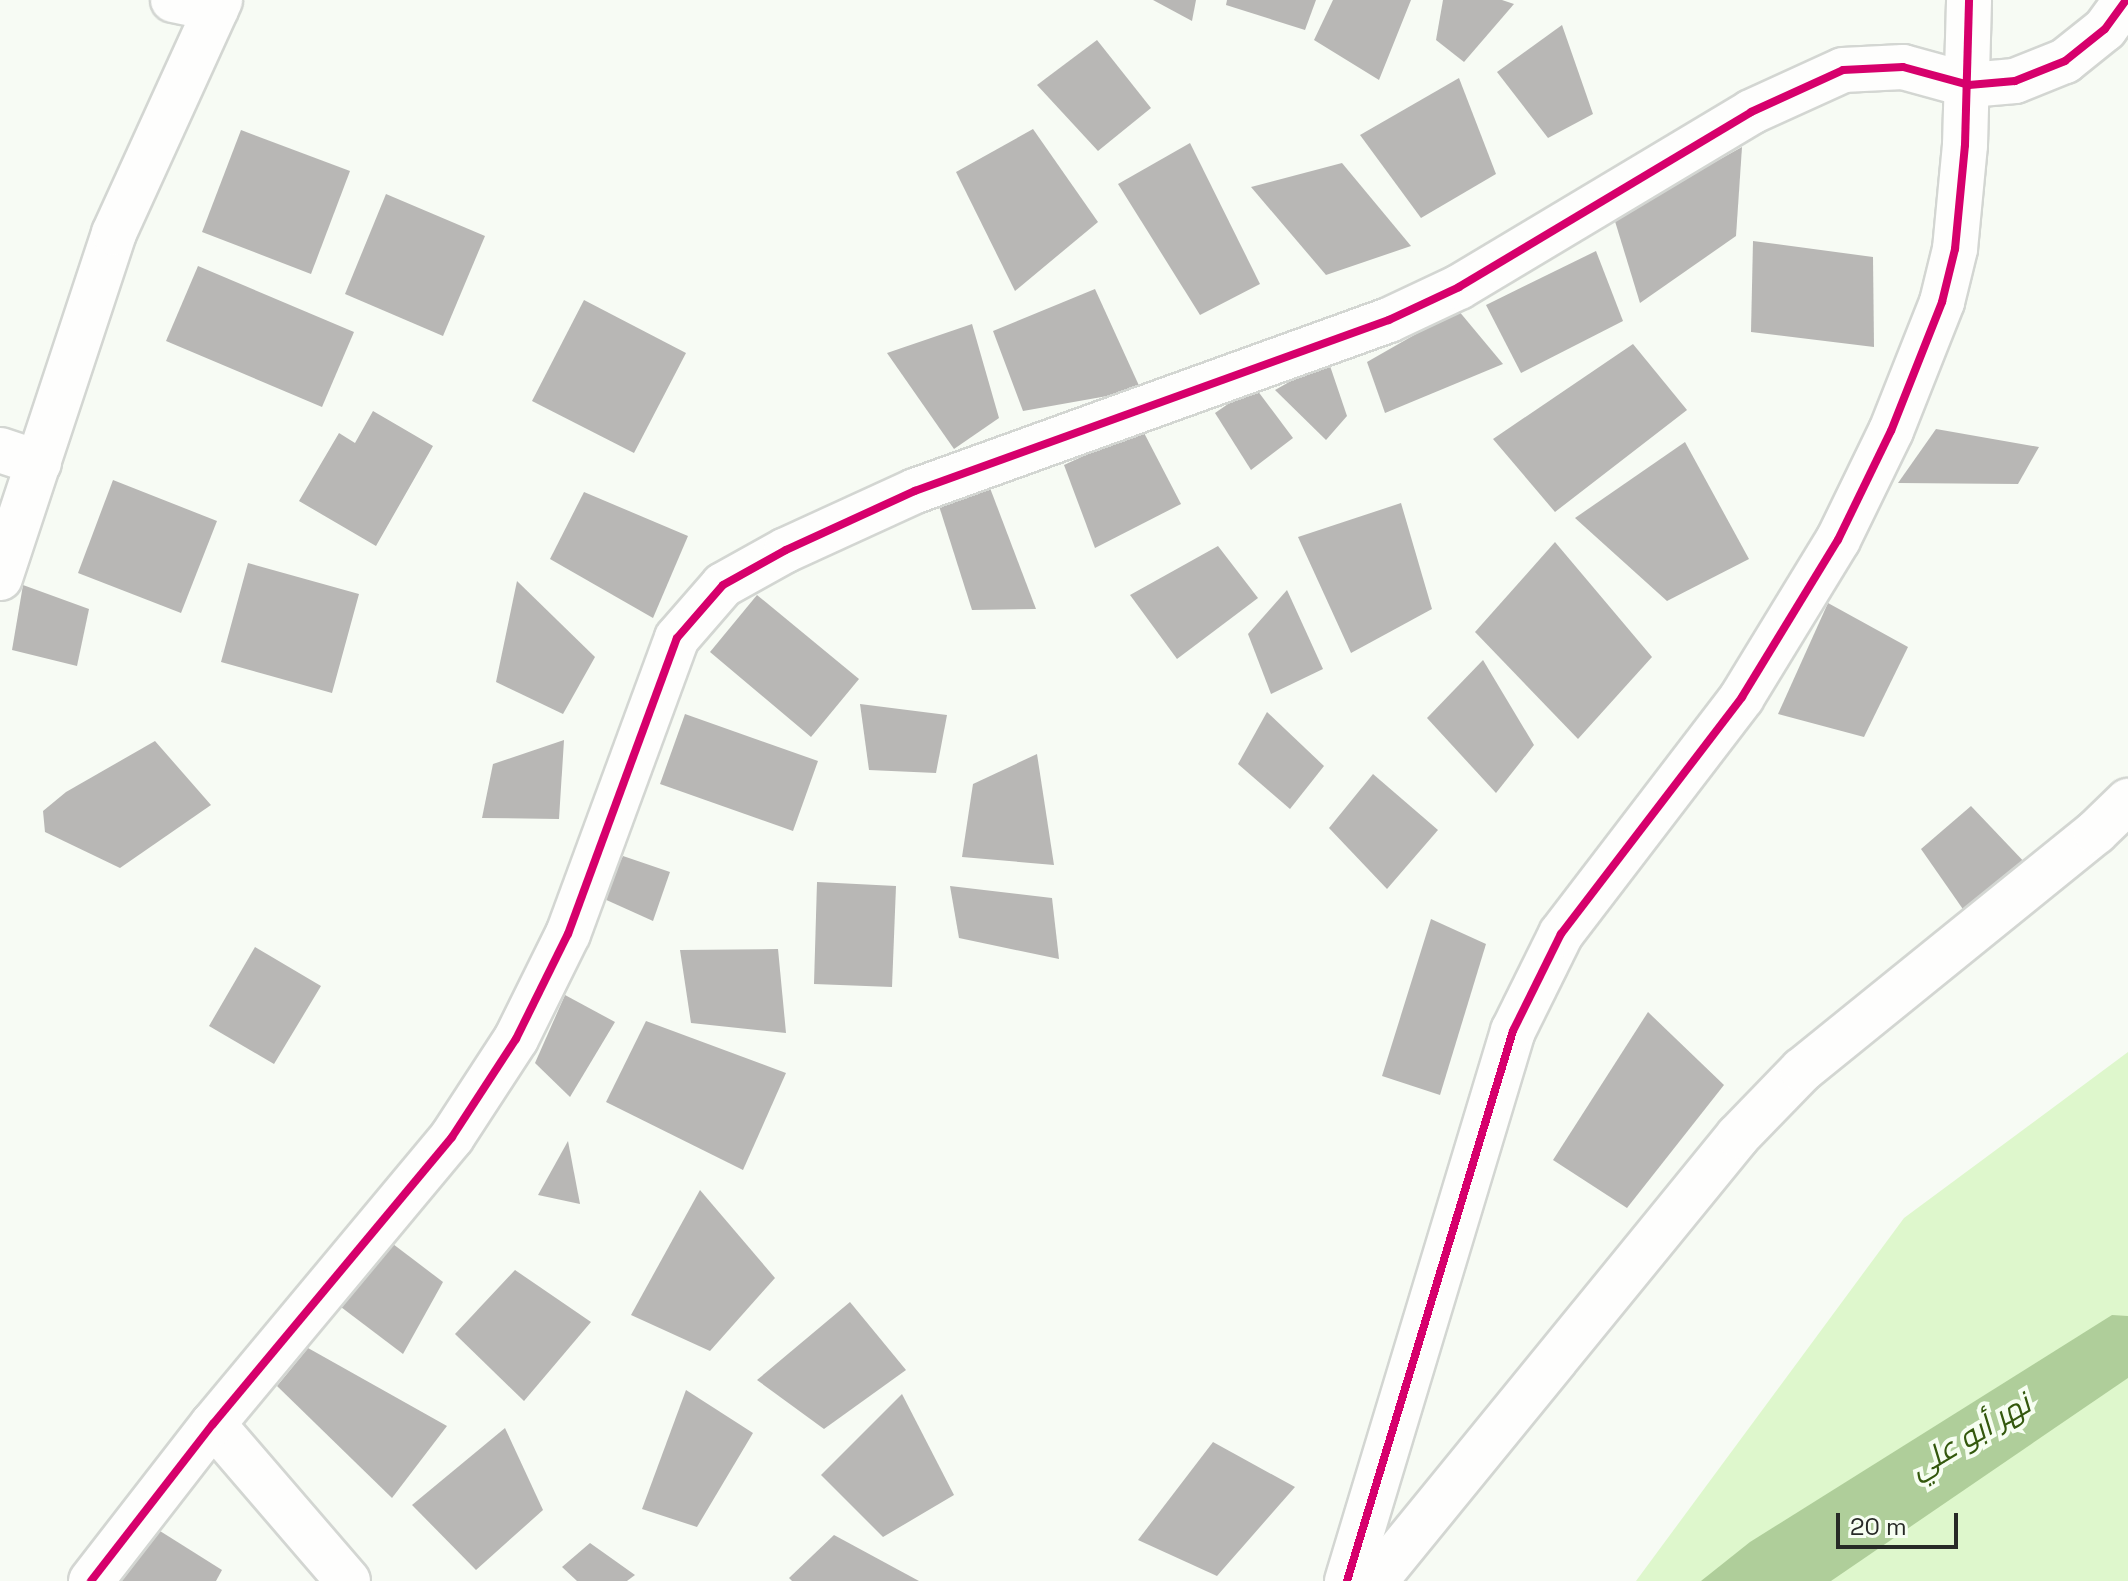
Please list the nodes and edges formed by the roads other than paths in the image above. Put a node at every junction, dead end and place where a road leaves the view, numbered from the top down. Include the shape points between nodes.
1 (173, 0) edge
2 (1969, 0) edge
3 (2126, 0) edge
4 (218, 4) edge
5 (1969, 85) junction
6 (20, 457) edge
7 (0, 578) edge
8 (2128, 801) edge
9 (213, 1424) junction
10 (91, 1581) edge
11 (348, 1581) edge
12 (1347, 1581) edge
13 (1375, 1581) edge

1 - 4 street
2 - 5 street
3 - 5 street via 2105,29 2065,61 2015,81
4 - 6 street
5 - 9 street via 1903,67 1843,70 1751,112 1472,280 1389,320 915,491 723,585 677,638 568,934 516,1039 452,1137
5 - 12 street via 1955,249 1942,302 1891,431 1838,540 1742,697 1561,934 1513,1031
6 - 7 street
8 - 13 street via 1802,1070 1738,1136
9 - 10 street
9 - 11 street

